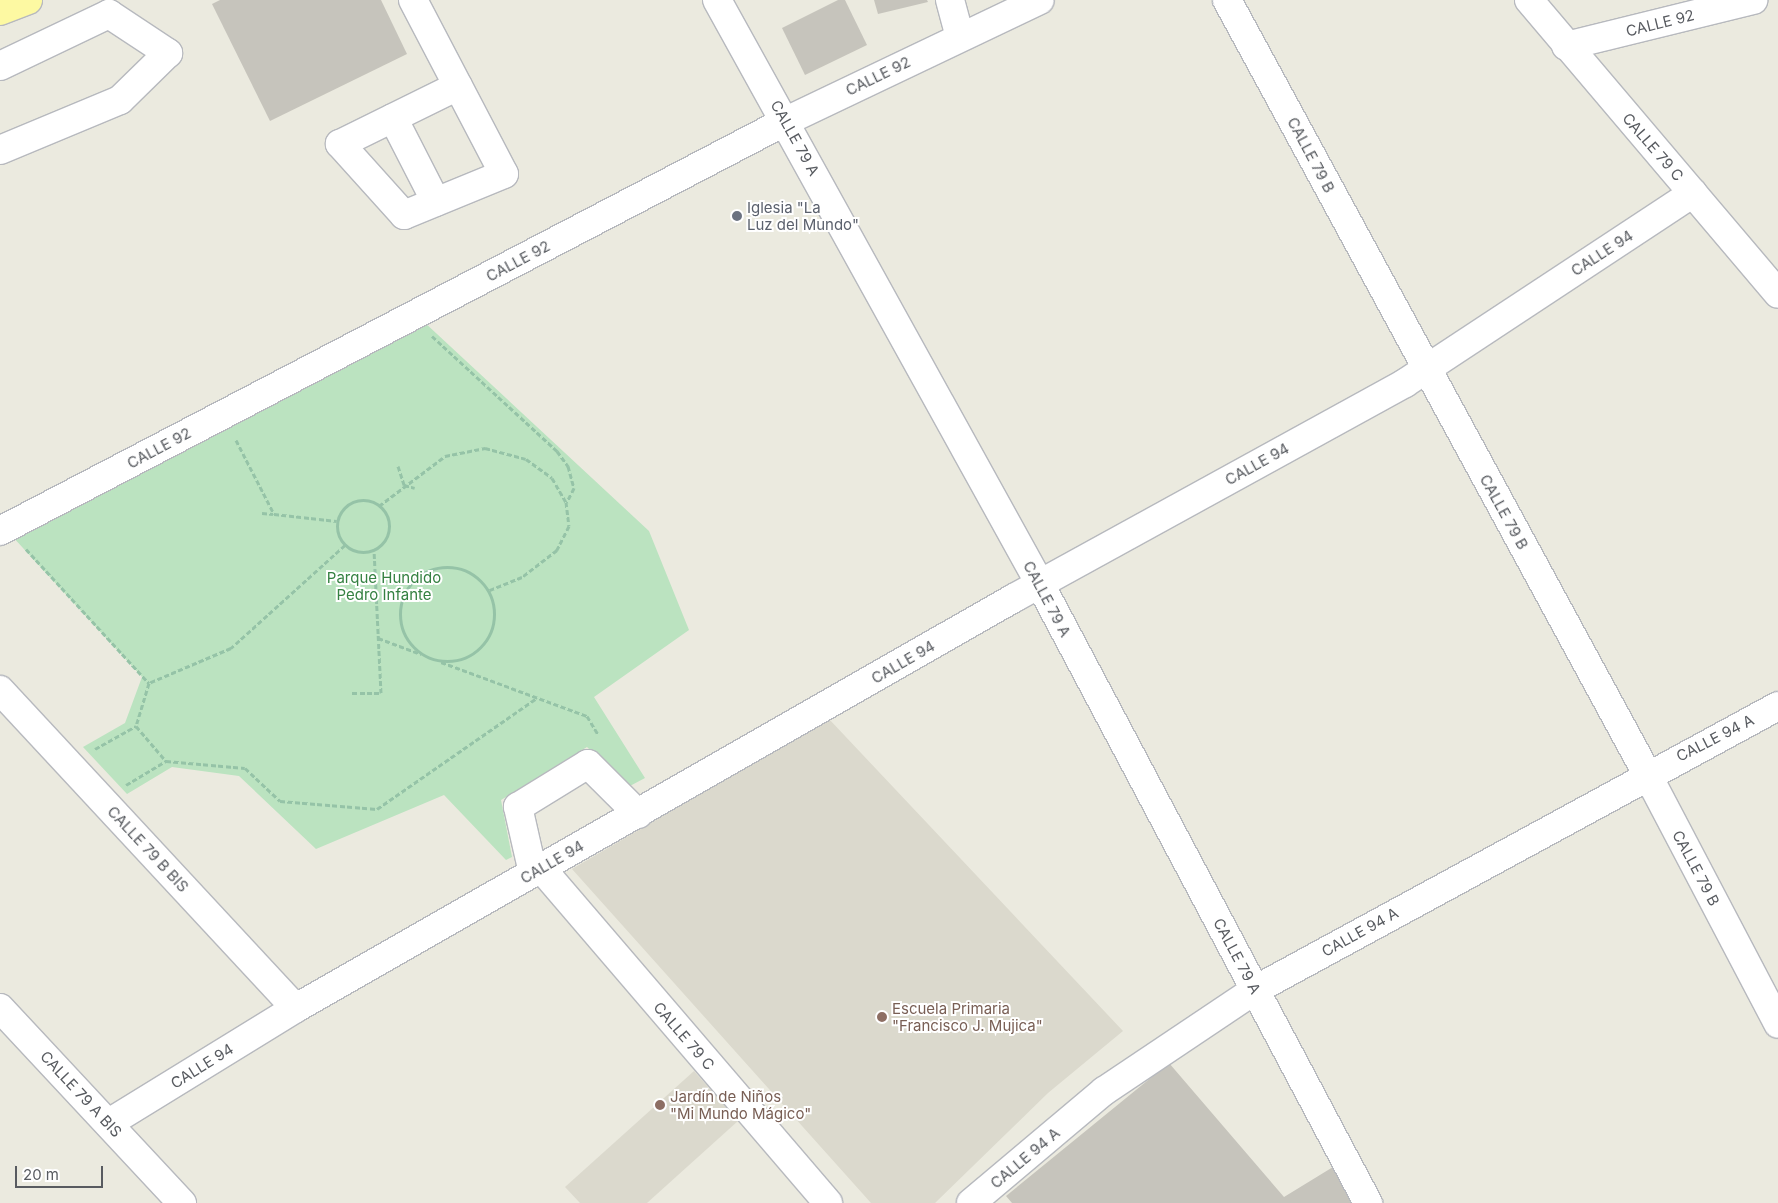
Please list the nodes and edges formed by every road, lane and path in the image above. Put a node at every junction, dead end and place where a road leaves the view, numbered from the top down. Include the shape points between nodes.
1 (28, 0) edge
2 (413, 0) edge
3 (717, 0) edge
4 (950, 0) edge
5 (1040, 0) edge
6 (1227, 0) edge
7 (1529, 0) edge
8 (1753, 0) edge
9 (0, 11) edge
10 (88, 11) edge
11 (960, 37) junction
12 (1566, 46) junction
13 (0, 66) edge
14 (458, 86) junction
15 (393, 118) junction
16 (786, 121) junction
17 (0, 150) edge
18 (1693, 194) junction
19 (436, 202) junction
20 (1778, 294) edge
21 (424, 329) dead end
22 (1426, 369) junction
23 (231, 430) dead end
24 (398, 466) dead end
25 (404, 485) junction
26 (415, 488) dead end
27 (566, 502) junction
28 (379, 506) junction
29 (262, 512) dead end
30 (274, 514) junction
31 (338, 520) junction
32 (9, 536) edge
33 (345, 545) junction
34 (374, 549) junction
35 (1040, 584) junction
36 (489, 590) junction
37 (378, 638) junction
38 (425, 656) junction
39 (149, 683) junction
40 (0, 690) edge
41 (352, 693) dead end
42 (537, 698) junction
43 (1778, 706) edge
44 (136, 726) junction
45 (598, 734) dead end
46 (92, 751) dead end
47 (166, 761) junction
48 (1647, 774) junction
49 (125, 785) dead end
50 (638, 814) junction
51 (537, 871) junction
52 (1255, 990) junction
53 (0, 1008) edge
54 (296, 1008) junction
55 (1778, 1024) edge
56 (109, 1123) junction
57 (182, 1203) edge
58 (828, 1203) edge
59 (971, 1203) edge
60 (1368, 1203) edge

1 - 9 main road
2 - 14 street
3 - 16 street, CALLE 79 A
4 - 11 street
5 - 11 street, CALLE 92
6 - 22 street, CALLE 79 B
7 - 12 street, CALLE 79 C
8 - 12 street, CALLE 92
10 - 13 street
10 - 17 street via 108,14 168,53 120,100
11 - 16 street, CALLE 92
12 - 18 street, CALLE 79 C
14 - 15 street
14 - 19 street via 504,174
15 - 19 street
15 - 19 street via 340,144 404,215
16 - 32 street, CALLE 92
16 - 35 street, CALLE 79 A
18 - 20 street, CALLE 79 C
18 - 22 street, CALLE 94
21 - 27 path via 557,451 568,466 574,488
22 - 35 street, CALLE 94
22 - 48 street, CALLE 79 B
23 - 30 path
24 - 25 path
25 - 26 path
25 - 27 path via 445,456 484,448 526,459 552,478
25 - 28 path
27 - 36 path via 569,526 557,550 522,577
28 - 31 path via 354,502
28 - 34 path via 389,529
29 - 30 path
30 - 31 path
31 - 33 path
32 - 39 path
33 - 34 path via 360,552
33 - 39 path via 231,648
34 - 37 path
35 - 50 street, CALLE 94
35 - 52 street, CALLE 79 A
36 - 38 path via 494,620 482,646 456,660
36 - 38 path via 466,570 450,566 434,568 408,586 400,617 408,640
37 - 38 path
37 - 41 path via 381,693
38 - 42 path
39 - 44 path
40 - 54 street, CALLE 79 B BIS
42 - 45 path via 587,716
42 - 47 path via 377,809 280,801 245,768
43 - 48 street, CALLE 94 A
44 - 46 path
44 - 47 path
47 - 49 path
48 - 52 street, CALLE 94 A
48 - 55 street, CALLE 79 B
50 - 51 street, CALLE 94
50 - 51 street via 588,764 518,807
51 - 54 street, CALLE 94
51 - 58 street, CALLE 79 C
52 - 59 street, CALLE 94 A via 1104,1091
52 - 60 street, CALLE 79 A
53 - 56 street, CALLE 79 A BIS
54 - 56 street, CALLE 94
56 - 57 street, CALLE 79 A BIS

